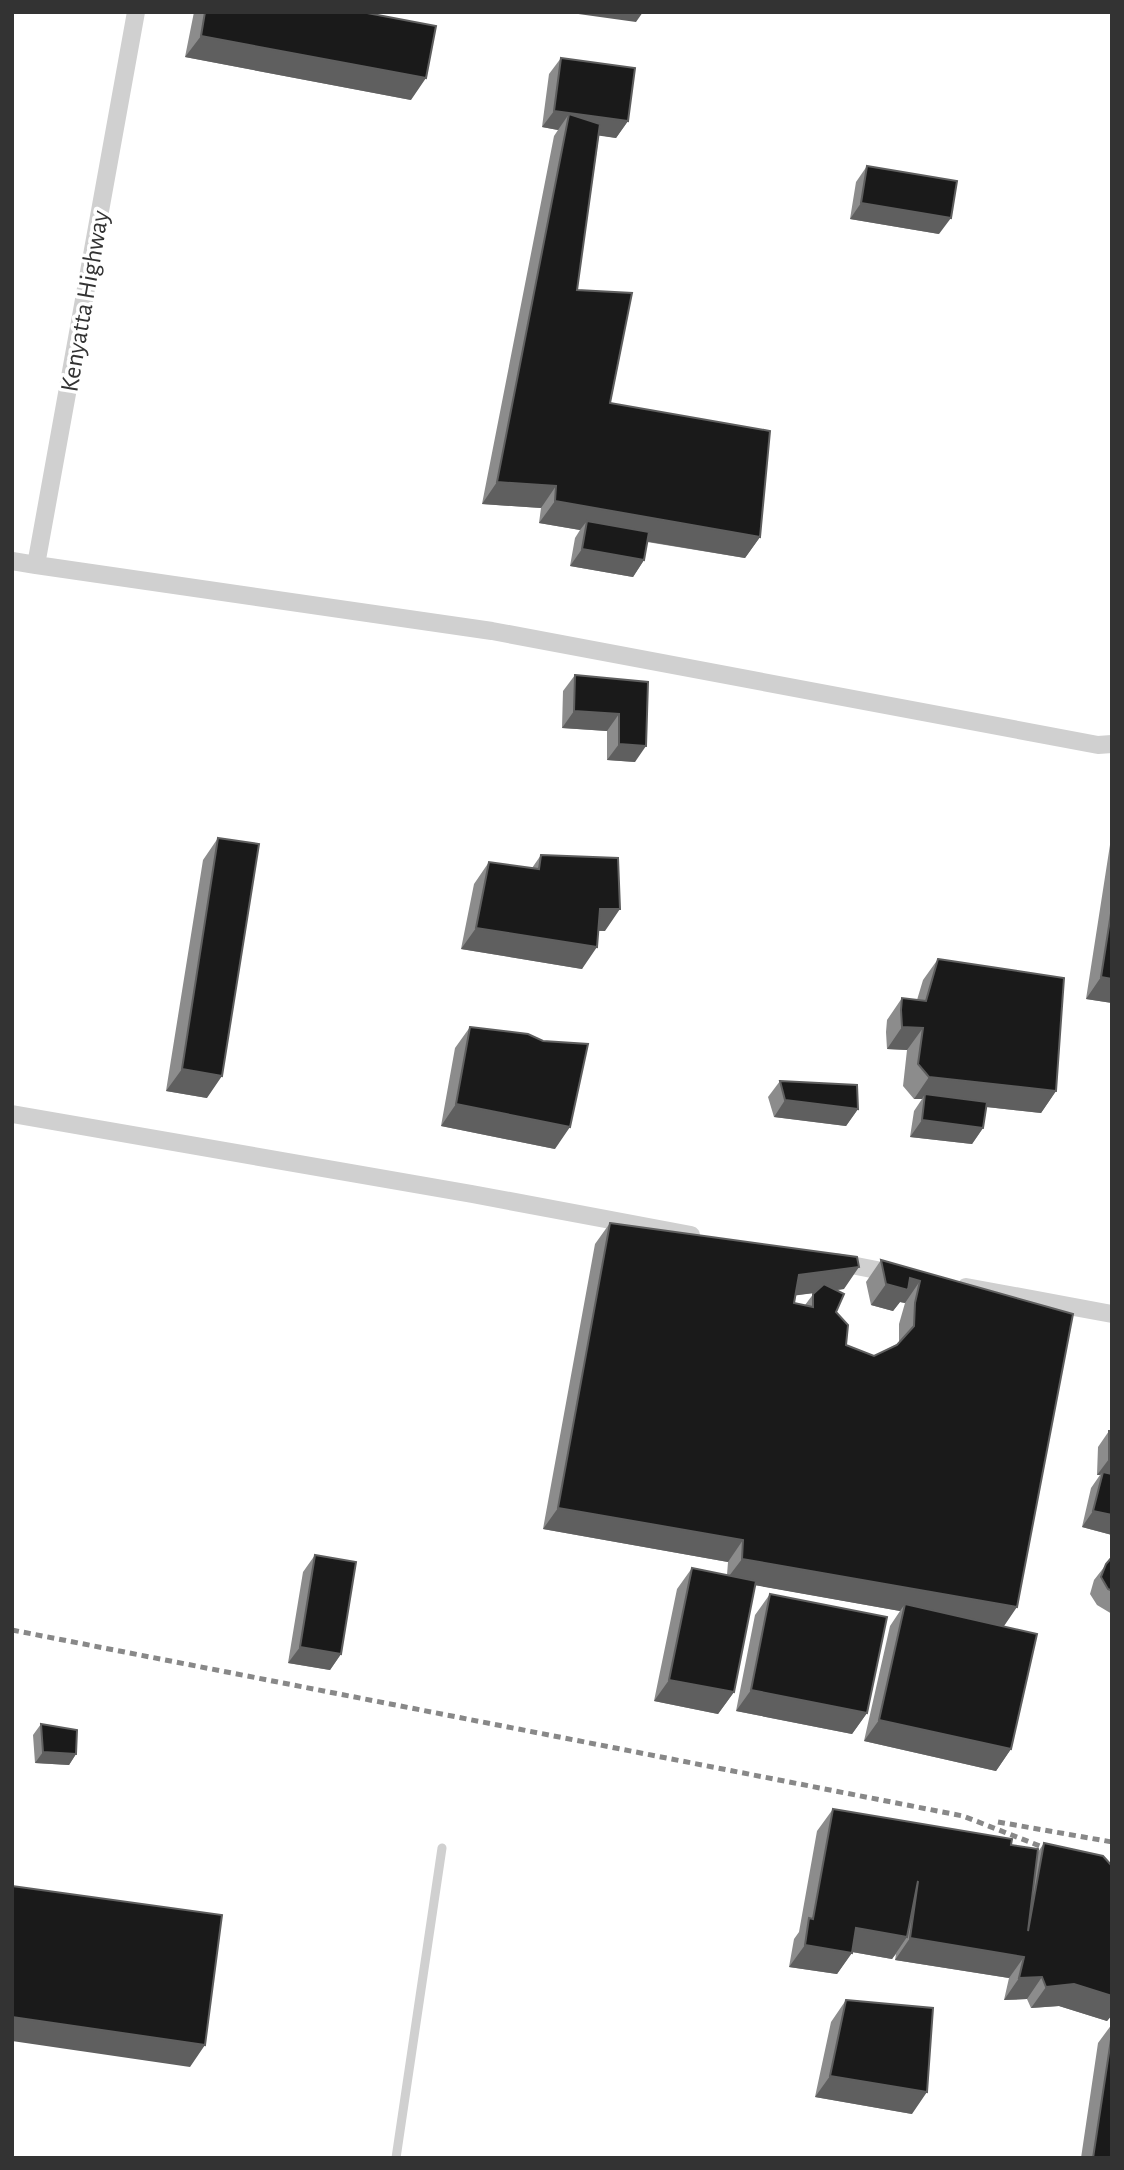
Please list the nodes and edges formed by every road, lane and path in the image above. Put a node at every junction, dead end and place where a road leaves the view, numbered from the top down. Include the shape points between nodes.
1 (136, 12) edge
2 (12, 561) edge
3 (36, 565) junction
4 (1112, 744) edge
5 (12, 1114) edge
6 (705, 1238) edge
7 (814, 1258) edge
8 (910, 1276) edge
9 (951, 1284) edge
10 (1112, 1314) edge
11 (442, 1848) dead end
12 (396, 2158) edge

1 - 3 street, Kenyatta Highway
2 - 3 street
3 - 4 street via 492,631 1098,746
5 - 6 street
7 - 8 street
9 - 10 street
11 - 12 lane

